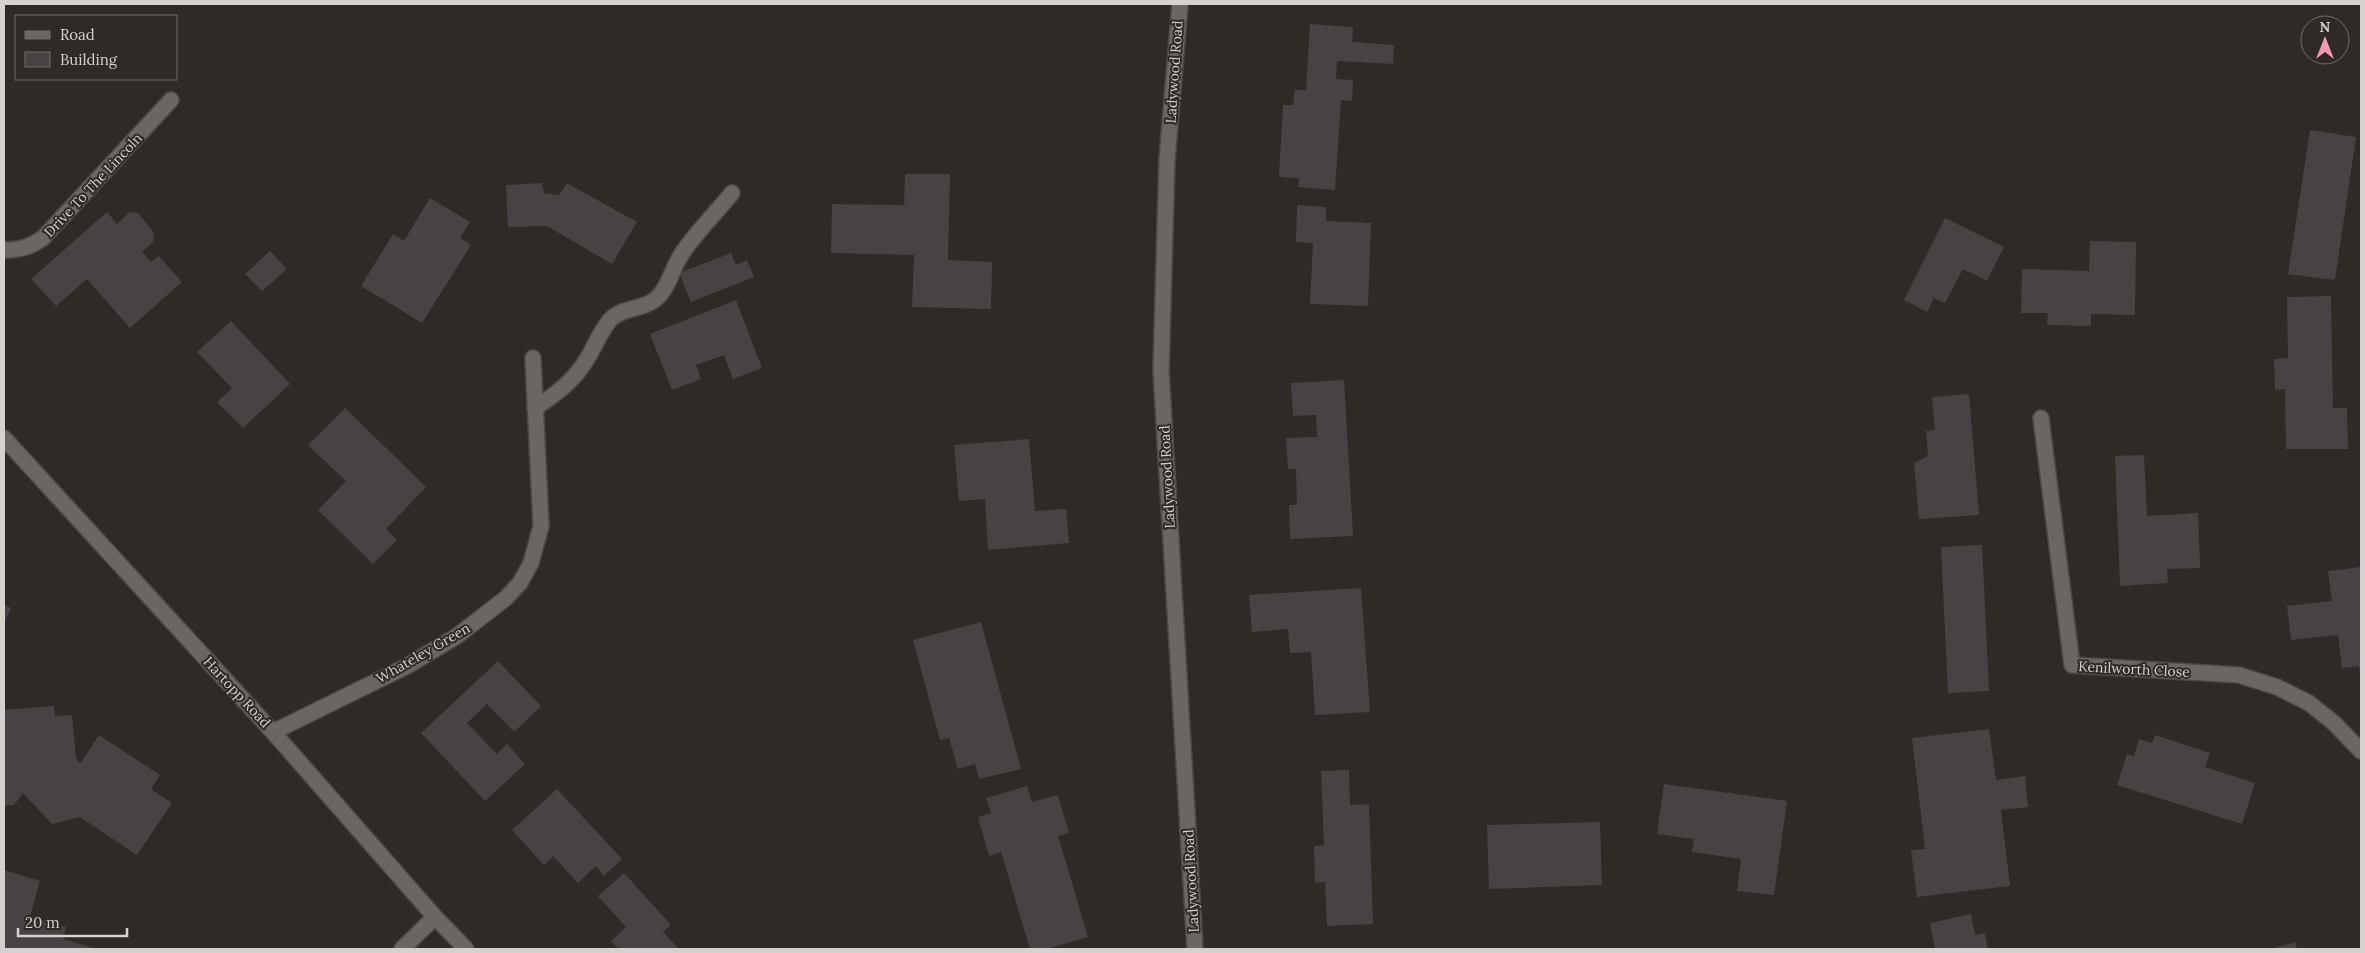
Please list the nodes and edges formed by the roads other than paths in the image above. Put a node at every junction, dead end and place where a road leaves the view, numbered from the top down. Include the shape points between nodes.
1 (1180, 4) edge
2 (171, 100) dead end
3 (732, 193) dead end
4 (4, 250) edge
5 (533, 358) dead end
6 (535, 408) junction
7 (2041, 418) dead end
8 (4, 438) edge
9 (273, 732) junction
10 (2361, 751) edge
11 (435, 917) junction
12 (402, 949) edge
13 (466, 949) edge
14 (1196, 949) edge

1 - 14 street, Ladywood Road via 1167,160 1161,372
2 - 4 street, Drive To The Lincoln via 43,238 18,250
3 - 6 street via 683,251 657,298 616,314 573,379
5 - 6 street, Whateley Green
6 - 9 street, Whateley Green via 541,526 531,563 520,583 457,636 406,666
7 - 10 street, Kenilworth Close via 2072,665 2240,675 2277,686 2309,703
8 - 9 street, Hartopp Road
9 - 11 street, Hartopp Road
11 - 12 street
11 - 13 street, Hartopp Road

